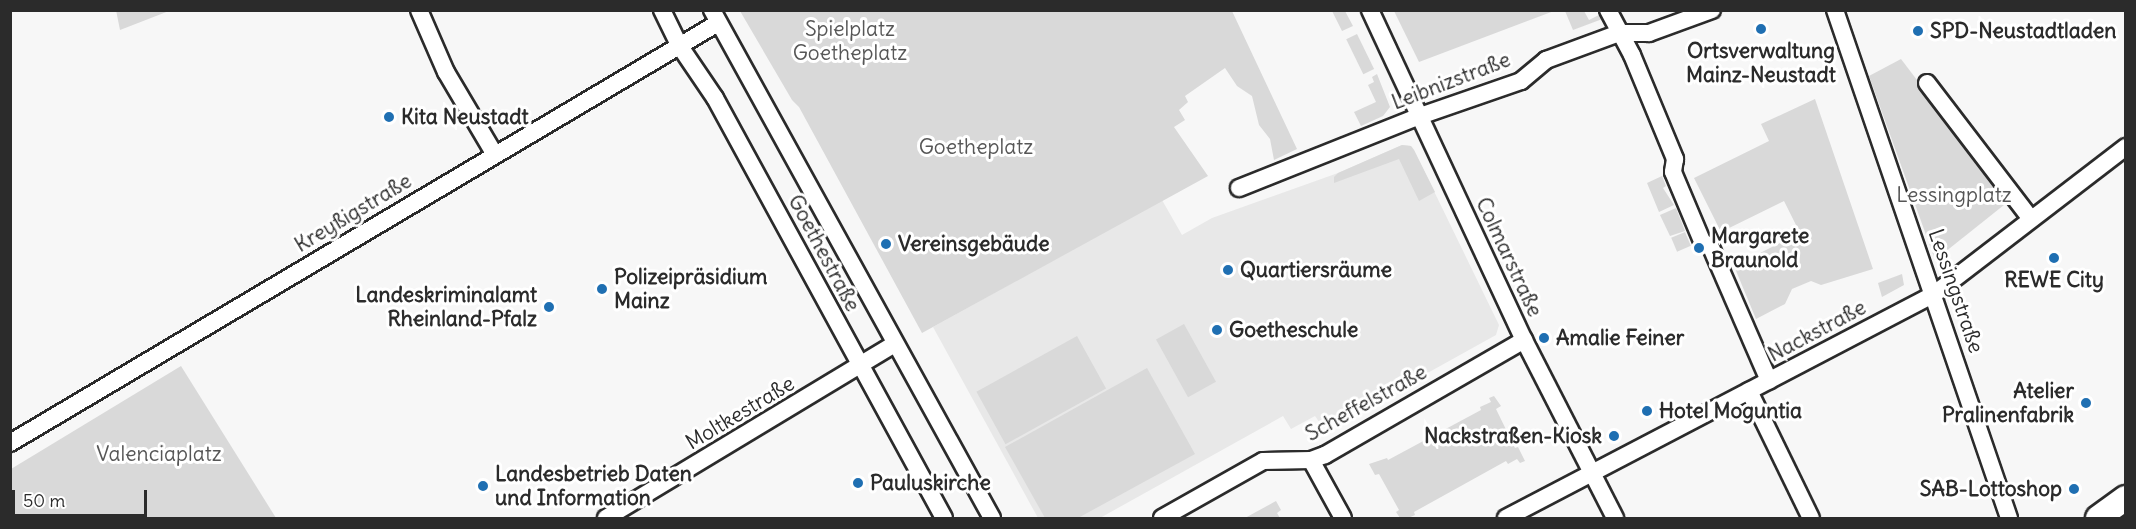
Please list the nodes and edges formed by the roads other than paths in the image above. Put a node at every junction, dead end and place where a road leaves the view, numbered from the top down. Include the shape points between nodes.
1 (419, 10) edge
2 (662, 10) edge
3 (1370, 10) edge
4 (1608, 10) edge
5 (1712, 10) edge
6 (1835, 10) edge
7 (715, 17) edge
8 (1619, 33) junction
9 (679, 45) junction
10 (1927, 83) dead end
11 (1420, 116) junction
12 (2126, 147) edge
13 (495, 155) junction
14 (1239, 188) dead end
15 (2031, 219) junction
16 (1933, 295) junction
17 (1524, 340) junction
18 (895, 344) junction
19 (860, 366) junction
20 (1769, 381) junction
21 (1749, 391) junction
22 (10, 443) edge
23 (1311, 460) junction
24 (1592, 472) junction
25 (2126, 498) edge
26 (2098, 516) edge
27 (606, 519) edge
28 (944, 519) edge
29 (992, 519) edge
30 (1162, 519) edge
31 (1343, 519) edge
32 (1506, 519) edge
33 (1615, 519) edge
34 (1811, 519) edge
35 (2009, 519) edge

1 - 13 street via 446,72
2 - 9 street, Goethestraße
3 - 11 street, Colmarstraße
4 - 8 street
5 - 8 street, Leibnizstraße via 1649,33
6 - 16 street, Lessingstraße
7 - 9 street, Kreyßigstraße
7 - 18 street, Goethestraße
8 - 11 street, Leibnizstraße via 1546,60 1521,81
8 - 20 street via 1675,159 1673,172 1702,241 1710,244
9 - 13 street, Kreyßigstraße
9 - 19 street, Goethestraße via 715,98
10 - 15 street
11 - 14 street, Leibnizstraße
11 - 17 street, Colmarstraße
12 - 15 street, Nackstraße
13 - 22 street, Kreyßigstraße
15 - 16 street, Nackstraße
16 - 20 street, Nackstraße
16 - 35 street, Lessingstraße
17 - 23 street, Scheffelstraße
17 - 24 street, Colmarstraße
18 - 19 street, Moltkestraße
18 - 29 street, Goethestraße
19 - 27 street, Moltkestraße
19 - 28 street, Goethestraße
20 - 21 street, Nackstraße
21 - 24 street, Nackstraße
21 - 34 street
23 - 30 street, Scheffelstraße via 1263,460
23 - 31 street
24 - 32 street, Nackstraße
24 - 33 street, Colmarstraße
25 - 26 street

